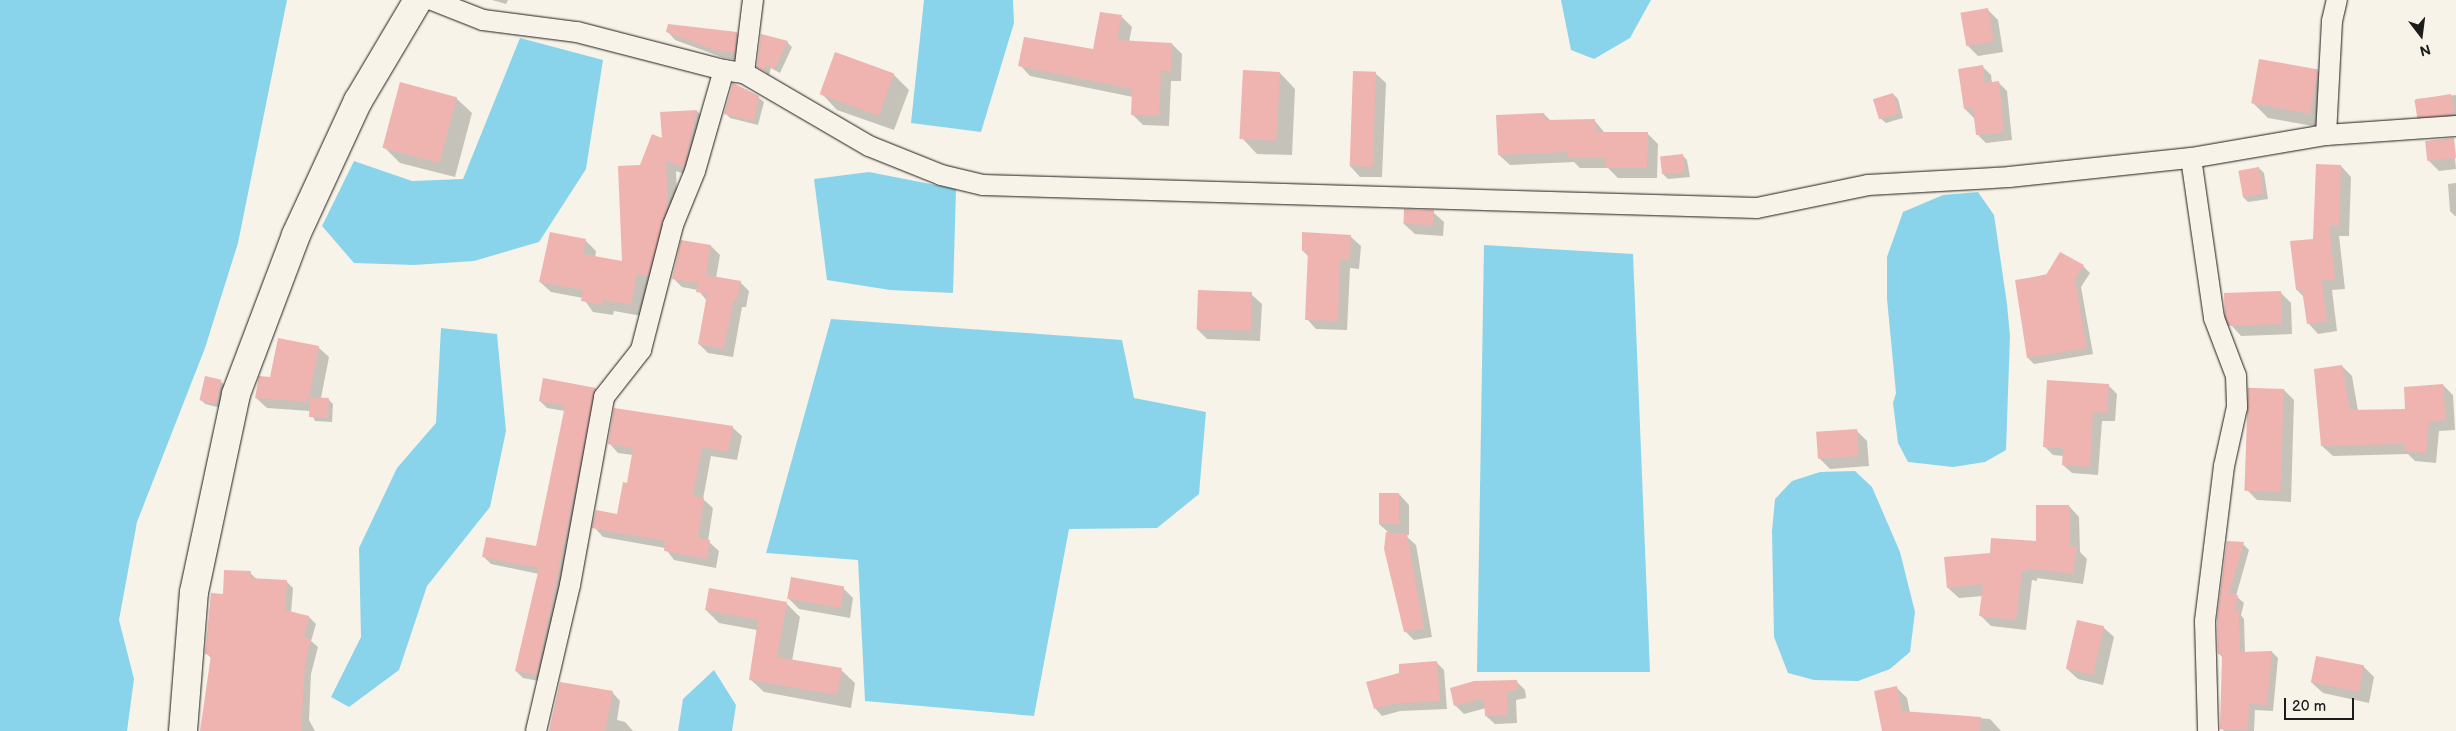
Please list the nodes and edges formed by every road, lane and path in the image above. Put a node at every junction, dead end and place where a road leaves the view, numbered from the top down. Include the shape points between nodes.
1 (418, 0) edge
2 (432, 0) edge
3 (753, 0) edge
4 (2337, 0) edge
5 (724, 70) junction
6 (744, 73) junction
7 (2456, 126) edge
8 (2326, 135) junction
9 (2191, 158) junction
10 (183, 731) edge
11 (536, 731) edge
12 (2208, 731) edge

1 - 10 main road via 358,101 296,235 236,394 194,592
2 - 5 street via 483,20 577,32
3 - 6 street
4 - 8 street via 2332,21
5 - 6 street
5 - 11 street via 694,171 673,225 641,350 604,398 570,585
6 - 9 street via 869,146 941,175 983,184 1757,208 1868,185 2009,177
7 - 8 street
8 - 9 street
9 - 12 street via 2214,318 2236,376 2237,407 2224,466 2205,621

